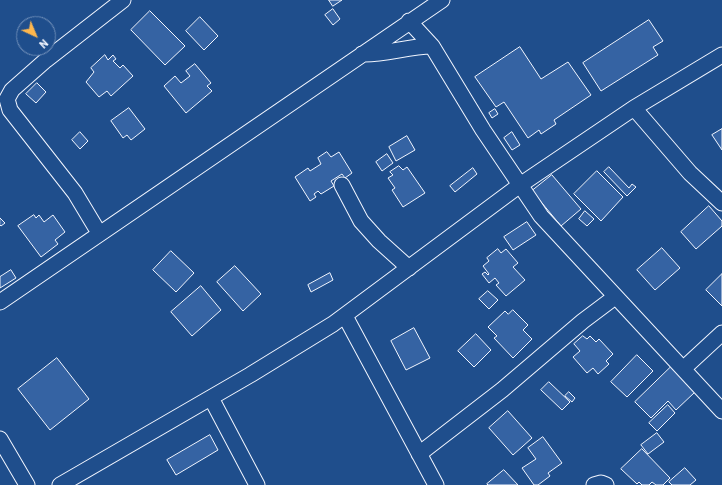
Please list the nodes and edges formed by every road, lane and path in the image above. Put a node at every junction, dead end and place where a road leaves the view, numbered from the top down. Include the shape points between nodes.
1 (123, 0) edge
2 (442, 0) edge
3 (409, 21) junction
4 (432, 46) junction
5 (362, 54) junction
6 (722, 55) edge
7 (3, 97) edge
8 (634, 108) junction
9 (342, 185) dead end
10 (520, 185) junction
11 (722, 203) edge
12 (99, 233) junction
13 (409, 268) junction
14 (615, 297) junction
15 (0, 302) edge
16 (345, 316) junction
17 (722, 333) edge
18 (683, 369) junction
19 (211, 398) junction
20 (722, 411) edge
21 (0, 439) edge
22 (419, 454) junction
23 (27, 485) edge
24 (60, 485) edge
25 (257, 485) edge
26 (436, 485) edge
27 (594, 485) edge
28 (606, 485) edge

1 - 7 street
2 - 3 street
3 - 4 street
3 - 5 street
4 - 5 street
4 - 10 street
5 - 12 street
6 - 8 street
7 - 12 street via 10,110 75,193
8 - 10 street
8 - 11 street via 690,173
9 - 13 street via 361,220 378,241
10 - 13 street
10 - 14 street via 541,216
12 - 15 street
13 - 16 street
14 - 18 street
14 - 22 street
16 - 19 street
16 - 22 street
17 - 18 street
18 - 20 street
19 - 24 street
19 - 25 street
21 - 23 street
22 - 26 street
27 - 28 street

